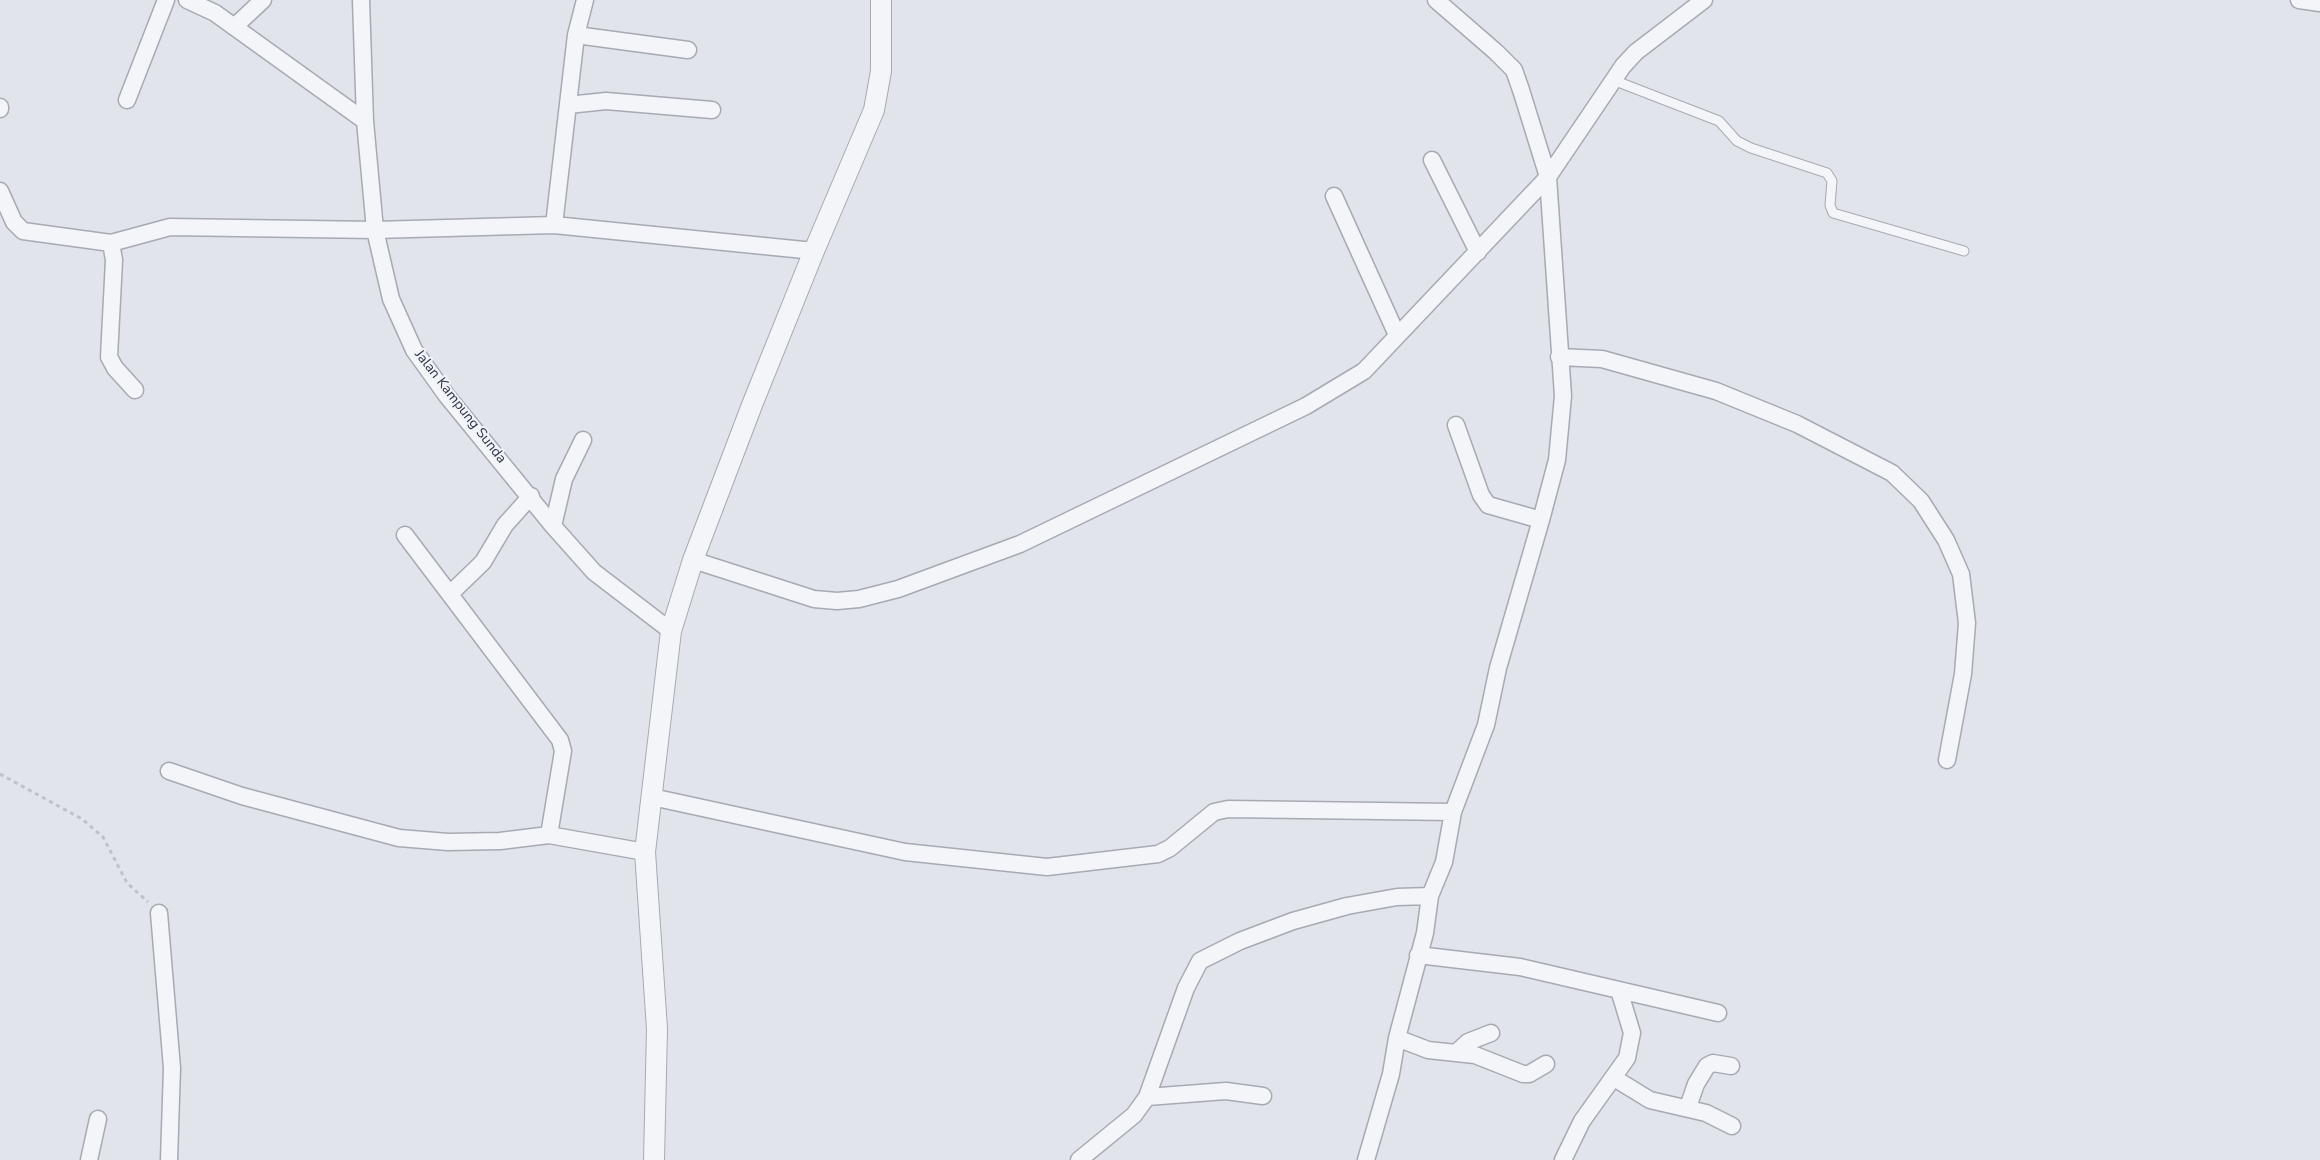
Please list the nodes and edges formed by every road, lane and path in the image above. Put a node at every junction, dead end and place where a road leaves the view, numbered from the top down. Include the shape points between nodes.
1 (166, 0) edge
2 (187, 0) edge
3 (263, 0) edge
4 (361, 0) edge
5 (585, 0) edge
6 (881, 0) edge
7 (1436, 0) edge
8 (1704, 0) edge
9 (2299, 0) edge
10 (2320, 3) edge
11 (234, 27) junction
12 (576, 35) junction
13 (688, 50) dead end
14 (1613, 80) junction
15 (127, 100) dead end
16 (568, 105) junction
17 (712, 110) dead end
18 (365, 121) junction
19 (1432, 160) dead end
20 (1548, 177) junction
21 (0, 191) edge
22 (1334, 196) dead end
23 (554, 225) junction
24 (375, 230) junction
25 (111, 243) junction
26 (814, 250) junction
27 (1964, 251) dead end
28 (1478, 252) junction
29 (1397, 335) junction
30 (1559, 357) junction
31 (135, 390) dead end
32 (1456, 425) dead end
33 (583, 440) dead end
34 (531, 496) junction
35 (1541, 520) junction
36 (553, 526) junction
37 (405, 535) dead end
38 (693, 560) junction
39 (450, 594) junction
40 (671, 631) junction
41 (1947, 760) dead end
42 (169, 771) dead end
43 (0, 774) edge
44 (652, 797) junction
45 (1453, 812) junction
46 (549, 835) junction
47 (645, 852) junction
48 (1430, 896) junction
49 (159, 912) joint
50 (1418, 955) junction
51 (1619, 990) junction
52 (1718, 1013) dead end
53 (1491, 1033) dead end
54 (1397, 1038) junction
55 (1457, 1052) junction
56 (1546, 1064) dead end
57 (1730, 1066) dead end
58 (1614, 1078) junction
59 (1263, 1096) dead end
60 (1147, 1097) junction
61 (1688, 1108) junction
62 (98, 1119) dead end
63 (1732, 1126) dead end
64 (89, 1160) edge
65 (169, 1160) edge
66 (654, 1160) edge
67 (1079, 1160) edge
68 (1366, 1160) edge
69 (1563, 1160) edge

1 - 15 street
2 - 11 street
3 - 11 street
4 - 18 street, Jalan Kampung Sunda
5 - 12 street
6 - 26 street via 880,71 874,110
7 - 20 street via 1514,70
8 - 14 street via 1636,52
9 - 10 street
11 - 18 street
12 - 13 street
12 - 16 street
14 - 20 street
14 - 27 lane via 1719,122 1737,141 1751,148 1827,173 1832,181 1830,205 1833,213
16 - 17 street via 606,101
16 - 23 street
18 - 24 street, Jalan Kampung Sunda
19 - 28 street
20 - 28 street
20 - 30 street
21 - 25 street via 14,222 23,232
22 - 29 street
23 - 24 street
23 - 26 street
24 - 25 street via 170,227
24 - 34 street, Jalan Kampung Sunda via 391,298 414,350 447,396
25 - 31 street via 114,260 110,357 115,368
26 - 38 street
28 - 29 street
29 - 38 street via 1364,371 1306,406 1020,544 898,588 859,599 814,599
30 - 35 street via 1563,396 1557,460
30 - 41 street via 1602,358 1716,391 1797,424 1892,473 1921,501 1946,540 1961,574 1967,623 1963,674
32 - 35 street via 1481,495 1488,504
33 - 36 street via 564,479
34 - 36 street, Jalan Kampung Sunda
34 - 39 street via 505,525 483,562
35 - 45 street via 1498,668 1486,725
36 - 40 street, Jalan Kampung Sunda via 594,572
37 - 39 street
38 - 40 street
39 - 46 street via 560,740 563,751
40 - 44 street
42 - 46 street via 242,796 399,838 448,842 500,841
43 - 49 path via 82,819 103,837 127,883
44 - 45 street via 905,852 1047,867 1158,854 1214,812 1228,809
44 - 47 street
45 - 48 street via 1444,862
46 - 47 street
47 - 66 street via 657,1029
48 - 50 street
48 - 60 street via 1397,897 1293,921 1200,960 1186,988
49 - 65 street via 172,1068
50 - 51 street via 1520,967
50 - 54 street
51 - 52 street
51 - 58 street via 1632,1032 1627,1058
53 - 55 street via 1468,1042
54 - 55 street via 1428,1050
54 - 68 street via 1391,1074
55 - 56 street via 1475,1055 1523,1074
57 - 61 street via 1713,1063 1707,1066 1696,1084
58 - 61 street via 1650,1100
58 - 69 street via 1582,1121
59 - 60 street via 1226,1091
60 - 67 street via 1134,1115
61 - 63 street
62 - 64 street

